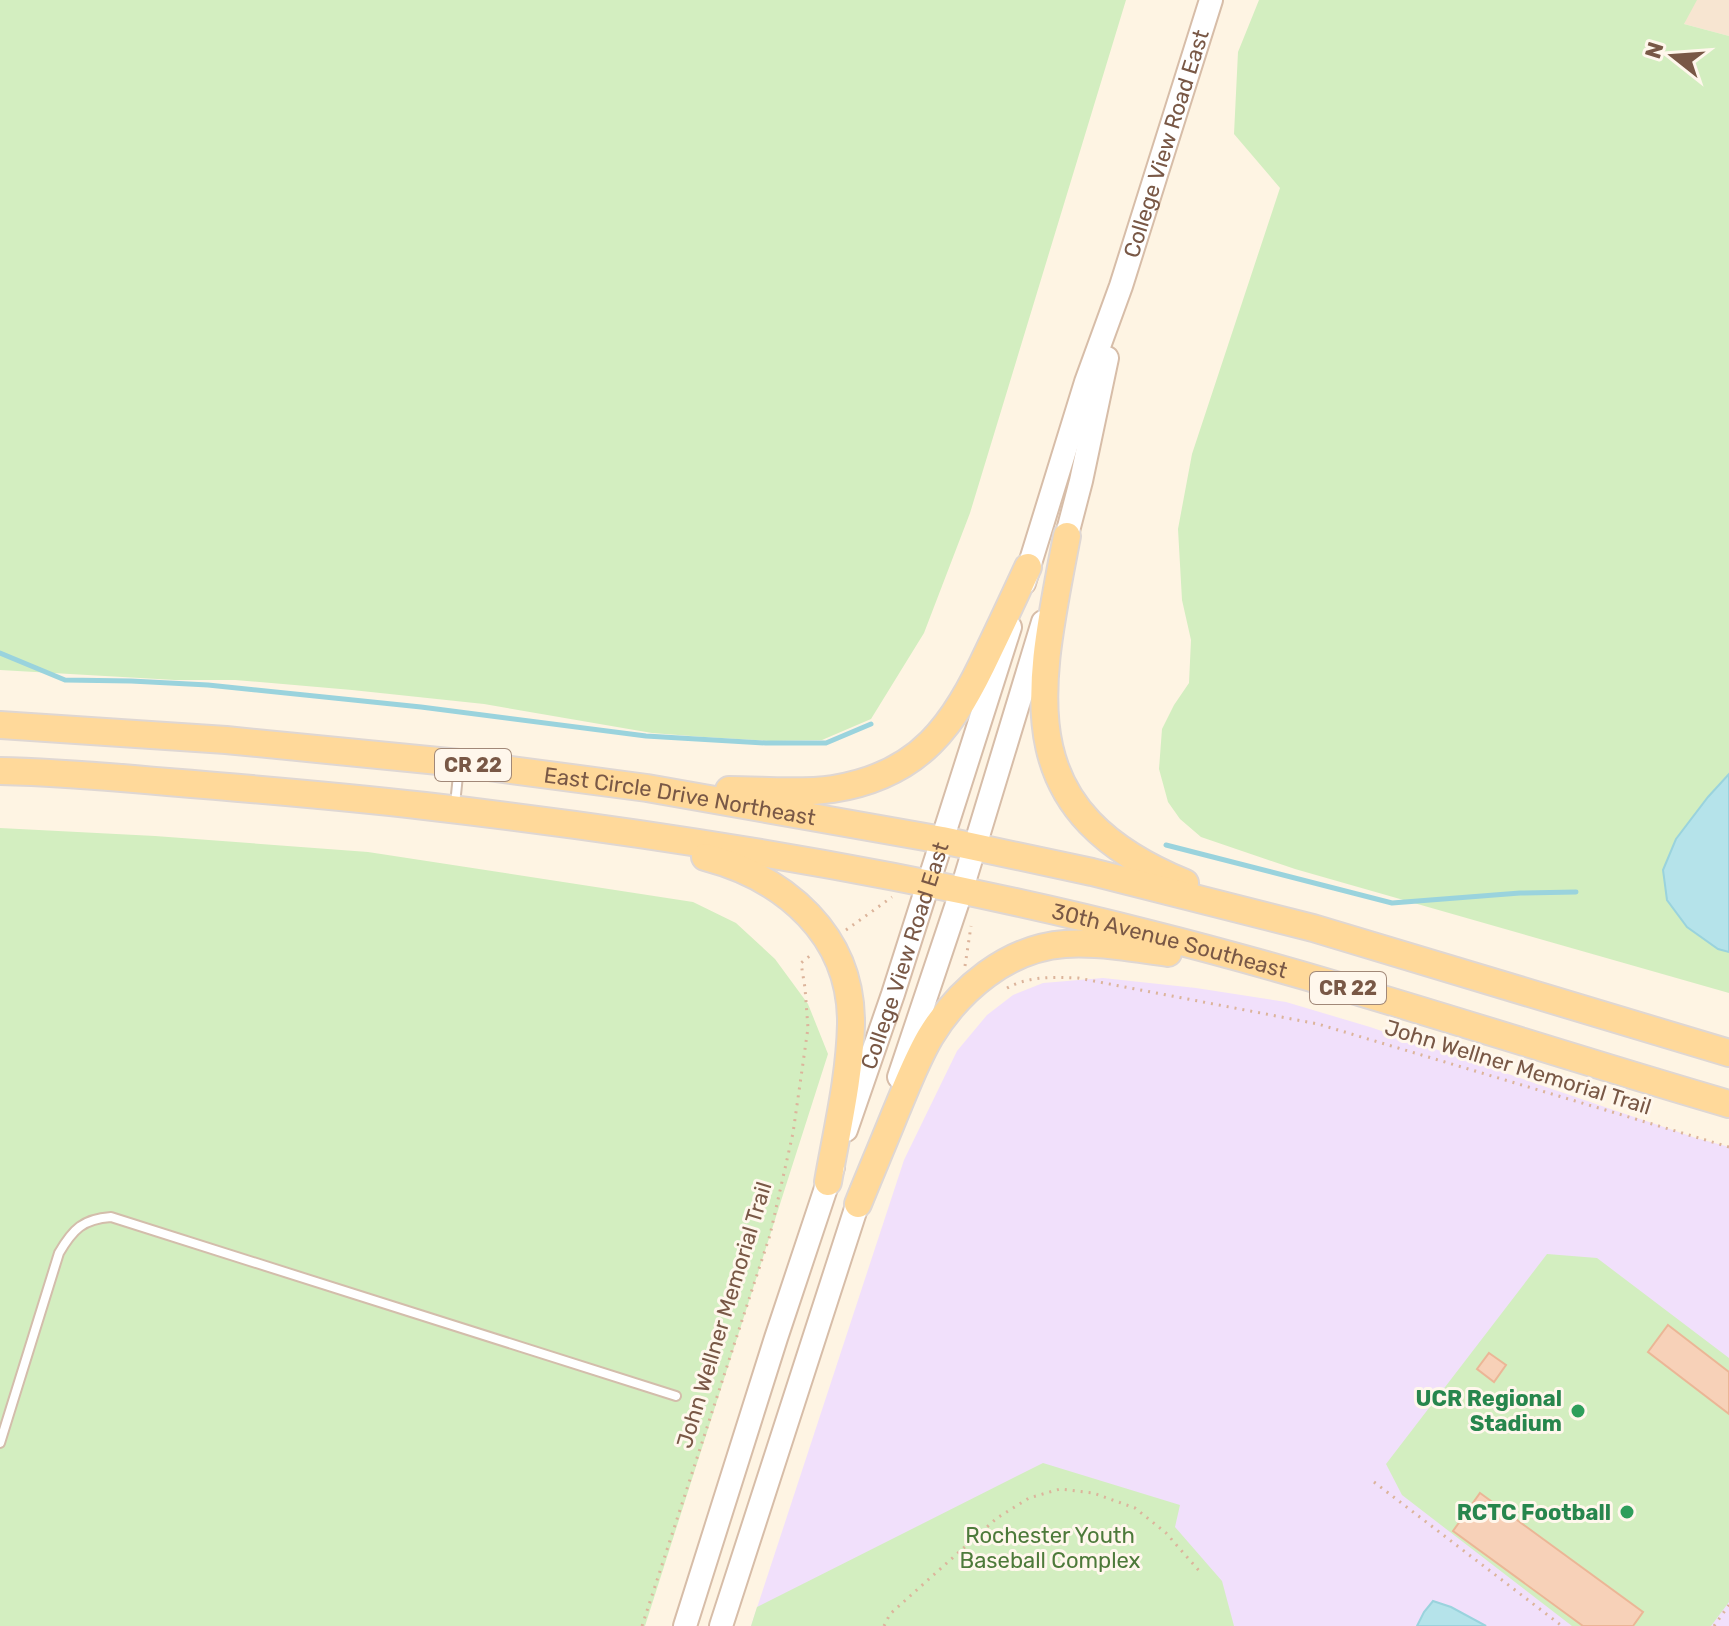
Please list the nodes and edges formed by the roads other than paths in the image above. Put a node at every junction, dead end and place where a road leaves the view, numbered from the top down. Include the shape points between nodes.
1 (1211, 0) edge
2 (1121, 286) junction
3 (1067, 536) junction
4 (1028, 567) junction
5 (0, 725) edge
6 (459, 763) junction
7 (0, 771) edge
8 (647, 788) junction
9 (454, 809) junction
10 (586, 825) junction
11 (942, 840) junction
12 (975, 847) junction
13 (925, 892) junction
14 (958, 900) junction
15 (1313, 928) junction
16 (1291, 972) junction
17 (1729, 1053) edge
18 (1729, 1104) edge
19 (828, 1182) junction
20 (858, 1204) junction
21 (676, 1396) dead end
22 (0, 1443) edge
23 (685, 1626) edge
24 (721, 1626) edge

1 - 2 main road, College View Road East
2 - 3 main road, College View Road East
2 - 4 main road, College View Road East
3 - 12 main road, College View Road East
3 - 15 main road via 1050,624 1044,712 1049,749 1071,802 1097,830 1147,866
4 - 8 main road via 958,711 934,741 895,769 829,790
4 - 11 main road, College View Road East
5 - 6 main road, East Circle Drive Northeast / CR 22
6 - 8 main road, East Circle Drive Northeast / CR 22
6 - 9 lane
7 - 9 main road, East Circle Drive Northeast / CR 22
8 - 11 main road, East Circle Drive Northeast / CR 22
9 - 10 main road, East Circle Drive Northeast / CR 22
10 - 13 main road, East Circle Drive Northeast / CR 22 via 816,862
10 - 19 main road via 753,874 793,899 829,942 848,990 851,1023
11 - 12 main road, East Circle Drive Northeast / CR 22
11 - 13 main road, College View Road East
12 - 14 main road, College View Road East
12 - 15 main road, CR 22
13 - 14 main road, 30th Avenue Southeast / CR 22
13 - 19 main road, College View Road East
14 - 16 main road, 30th Avenue Southeast / CR 22 via 1121,927
14 - 20 main road, College View Road East
15 - 17 main road, CR 22
16 - 18 main road, 30th Avenue Southeast / CR 22
16 - 20 main road via 1157,951 1066,944 1022,954 992,970 986,988 950,1008 929,1038
19 - 23 main road, College View Road East
20 - 24 main road, College View Road East
21 - 22 lane via 111,1217 97,1218 71,1233 59,1253

